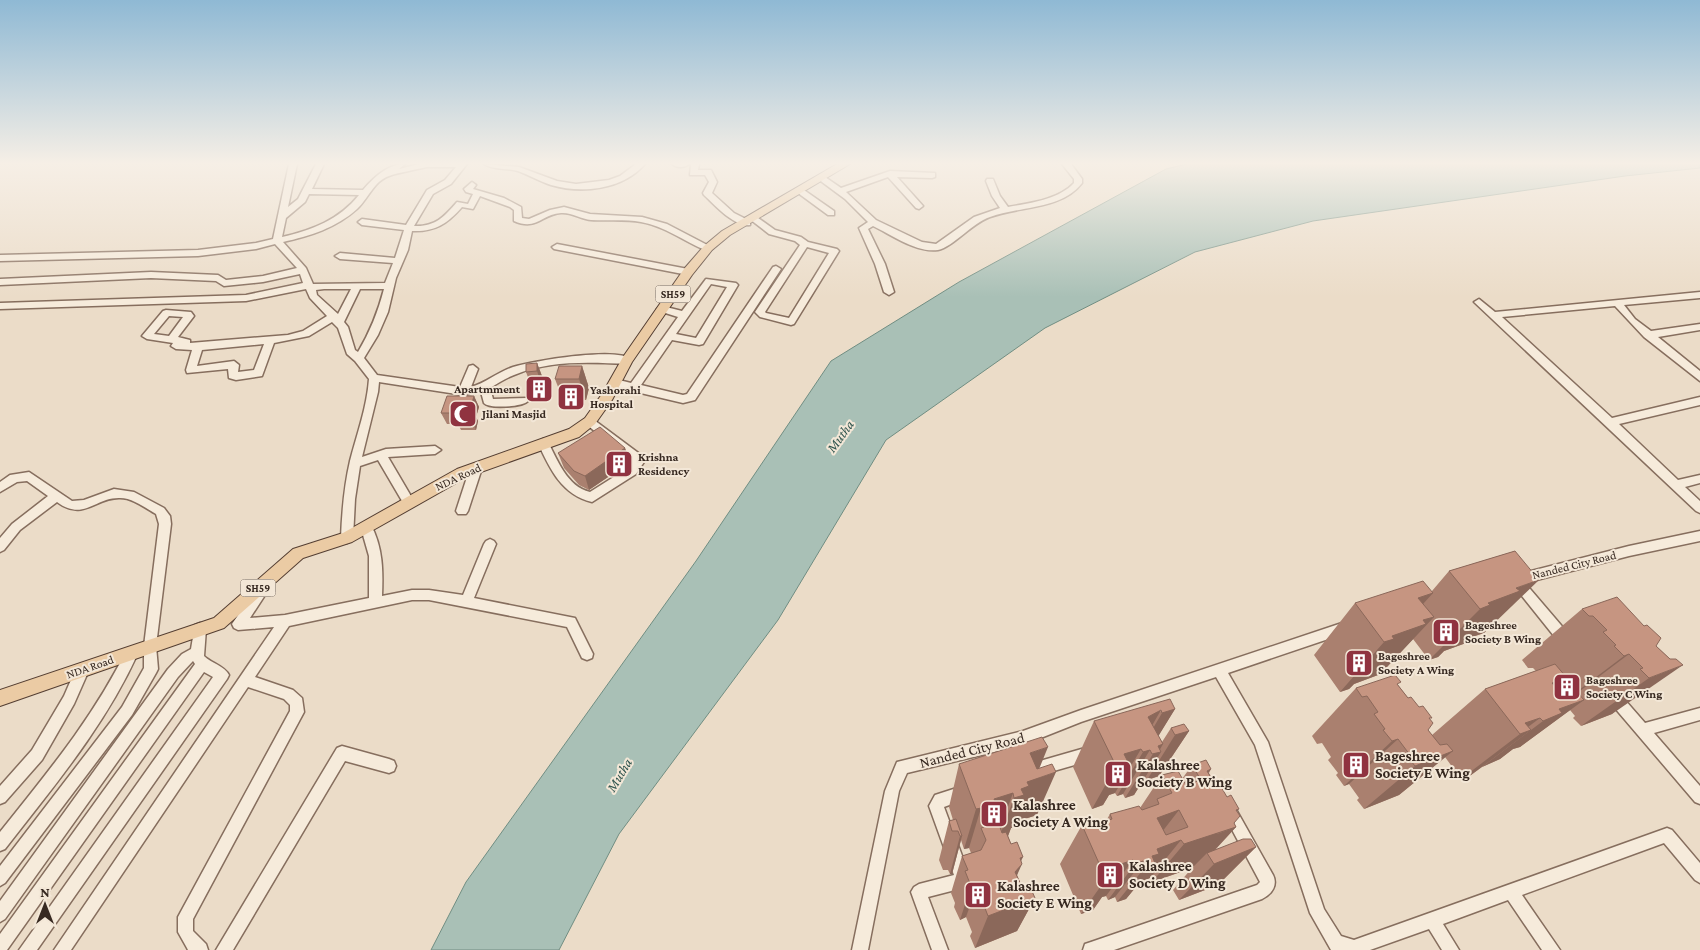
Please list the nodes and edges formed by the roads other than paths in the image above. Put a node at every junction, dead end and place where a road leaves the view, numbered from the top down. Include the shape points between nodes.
1 (282, 208) edge
2 (292, 208) edge
3 (351, 208) edge
4 (420, 208) edge
5 (456, 208) edge
6 (517, 208) edge
7 (724, 208) edge
8 (771, 208) edge
9 (825, 208) edge
10 (858, 208) edge
11 (1012, 208) edge
12 (1005, 210) joint
13 (831, 213) dead end
14 (280, 218) junction
15 (750, 220) junction
16 (362, 222) dead end
17 (872, 222) junction
18 (409, 227) junction
19 (277, 241) junction
20 (805, 244) junction
21 (557, 248) dead end
22 (708, 248) junction
23 (340, 256) dead end
24 (0, 258) edge
25 (398, 261) junction
26 (776, 269) dead end
27 (303, 270) junction
28 (688, 272) junction
29 (0, 282) edge
30 (356, 286) junction
31 (389, 286) junction
32 (310, 287) junction
33 (889, 292) dead end
34 (1700, 295) edge
35 (1479, 302) dead end
36 (1617, 303) junction
37 (0, 306) edge
38 (662, 309) junction
39 (684, 315) junction
40 (1493, 315) junction
41 (336, 319) junction
42 (1700, 327) edge
43 (1647, 335) junction
44 (670, 336) junction
45 (174, 342) dead end
46 (269, 342) junction
47 (195, 349) junction
48 (359, 358) junction
49 (627, 360) junction
50 (473, 369) dead end
51 (1700, 377) edge
52 (374, 378) junction
53 (615, 383) junction
54 (485, 387) junction
55 (634, 388) junction
56 (463, 390) junction
57 (522, 401) dead end
58 (1700, 401) edge
59 (590, 420) junction
60 (1610, 422) junction
61 (542, 443) junction
62 (435, 450) dead end
63 (381, 455) junction
64 (359, 462) dead end
65 (476, 468) junction
66 (1700, 479) edge
67 (1676, 485) junction
68 (0, 488) edge
69 (56, 496) junction
70 (409, 502) junction
71 (1700, 508) edge
72 (462, 511) dead end
73 (367, 528) junction
74 (1700, 536) edge
75 (347, 538) junction
76 (490, 544) dead end
77 (0, 547) edge
78 (272, 577) junction
79 (467, 601) junction
80 (375, 603) junction
81 (285, 621) junction
82 (1361, 623) edge
83 (200, 629) junction
84 (150, 646) junction
85 (132, 653) junction
86 (587, 654) dead end
87 (1579, 655) dead end
88 (199, 658) junction
89 (82, 670) junction
90 (1219, 670) junction
91 (245, 680) junction
92 (1604, 685) dead end
93 (0, 698) edge
94 (1700, 714) edge
95 (1642, 730) junction
96 (1028, 736) junction
97 (1107, 748) edge
98 (389, 766) dead end
99 (1043, 767) junction
100 (1010, 777) edge
101 (984, 786) edge
102 (1218, 793) edge
103 (0, 797) edge
104 (1700, 797) edge
105 (0, 844) edge
106 (1700, 875) edge
107 (0, 878) edge
108 (1511, 892) junction
109 (0, 914) edge
110 (1432, 920) junction
111 (1338, 946) edge
112 (0, 948) edge
113 (27, 950) edge
114 (62, 950) edge
115 (200, 950) edge
116 (224, 950) edge
117 (860, 950) edge
118 (940, 950) edge
119 (1091, 950) edge
120 (1451, 950) edge
121 (1552, 950) edge

1 - 14 street
2 - 14 street
3 - 19 street via 324,228
4 - 18 street
5 - 18 street via 446,220 433,227
6 - 22 street via 516,219 521,222 562,210 591,217 646,220
7 - 15 street via 731,215
8 - 15 main road, NDA Road / SH59
9 - 13 street
10 - 17 street
11 - 12 street
12 - 17 street via 979,217 937,248 920,245
14 - 19 street
15 - 20 street
15 - 22 main road, NDA Road / SH59
16 - 18 street
17 - 33 street via 863,228
18 - 25 street
19 - 24 street via 245,249 198,253
19 - 27 street
20 - 20 street via 760,312 763,315 791,322 834,251
21 - 28 street
22 - 28 main road, NDA Road / SH59
23 - 25 street
25 - 31 street
26 - 55 street via 691,397
27 - 29 street via 224,283 218,278 151,275
27 - 32 street
28 - 38 main road, NDA Road / SH59
30 - 31 street
30 - 32 street
30 - 41 street
31 - 48 street via 380,320
32 - 37 street via 246,298
32 - 41 street via 313,296
34 - 36 street
35 - 40 street
36 - 40 street
36 - 43 street
38 - 39 street
38 - 49 main road, NDA Road / SH59
39 - 44 street
39 - 44 street via 709,281 733,285 699,342
40 - 60 street
41 - 46 street via 306,334
41 - 48 street via 343,327 351,352
42 - 43 street
43 - 51 street
44 - 55 street
45 - 47 street via 185,341
46 - 47 street
46 - 47 street via 256,374 234,376 234,365 191,370
48 - 52 street
49 - 53 main road, NDA Road / SH59
49 - 54 street via 557,360 508,372
50 - 56 street
52 - 56 street
52 - 75 street via 374,392 349,486
53 - 55 street
53 - 59 main road, NDA Road / SH59
54 - 56 street
54 - 57 street via 489,403
58 - 60 street
59 - 61 main road, NDA Road / SH59 via 574,432
59 - 61 street via 638,462 632,471 592,497 574,489 560,474
60 - 67 street
61 - 65 main road, NDA Road / SH59
62 - 63 street via 406,450
63 - 64 street
63 - 70 street
65 - 70 main road, NDA Road / SH59
65 - 72 street
66 - 67 street
67 - 71 street
68 - 69 street via 14,478 29,476
69 - 77 street via 16,528
69 - 84 street via 69,505 84,506 124,492 164,516
70 - 73 main road, NDA Road / SH59
73 - 75 main road, NDA Road / SH59
73 - 80 street via 377,556
74 - 87 street, Nanded City Road via 1508,582
75 - 78 main road, NDA Road / SH59 via 298,553
76 - 79 street
78 - 81 street via 238,624
78 - 83 main road, NDA Road / SH59 via 218,623
79 - 80 street via 412,595
79 - 86 street via 571,622
80 - 81 street
81 - 91 street
82 - 90 street, Nanded City Road
83 - 84 main road, NDA Road / SH59
83 - 88 street
84 - 85 main road, NDA Road / SH59
84 - 107 street via 151,668 127,711
85 - 89 main road, NDA Road / SH59
85 - 105 street via 104,706
88 - 109 street via 187,658 173,674
88 - 112 street
88 - 113 street via 222,675
89 - 93 main road, NDA Road / SH59
89 - 103 street via 70,700 38,755
90 - 96 street, Nanded City Road
90 - 111 street via 1260,742 1318,913
91 - 114 street
91 - 115 street via 288,694 297,702 297,712 186,917 183,928 186,938
92 - 95 street
94 - 95 street
95 - 104 street
96 - 99 street
96 - 117 street, Nanded City Road via 902,768 892,791
97 - 99 street
98 - 116 street via 342,753
99 - 100 street
101 - 118 street via 940,800 937,804 963,878 962,881 919,892
102 - 119 street via 1265,874 1267,886
106 - 108 street via 1667,835
108 - 110 street
108 - 121 street
110 - 111 street via 1354,948
110 - 120 street

